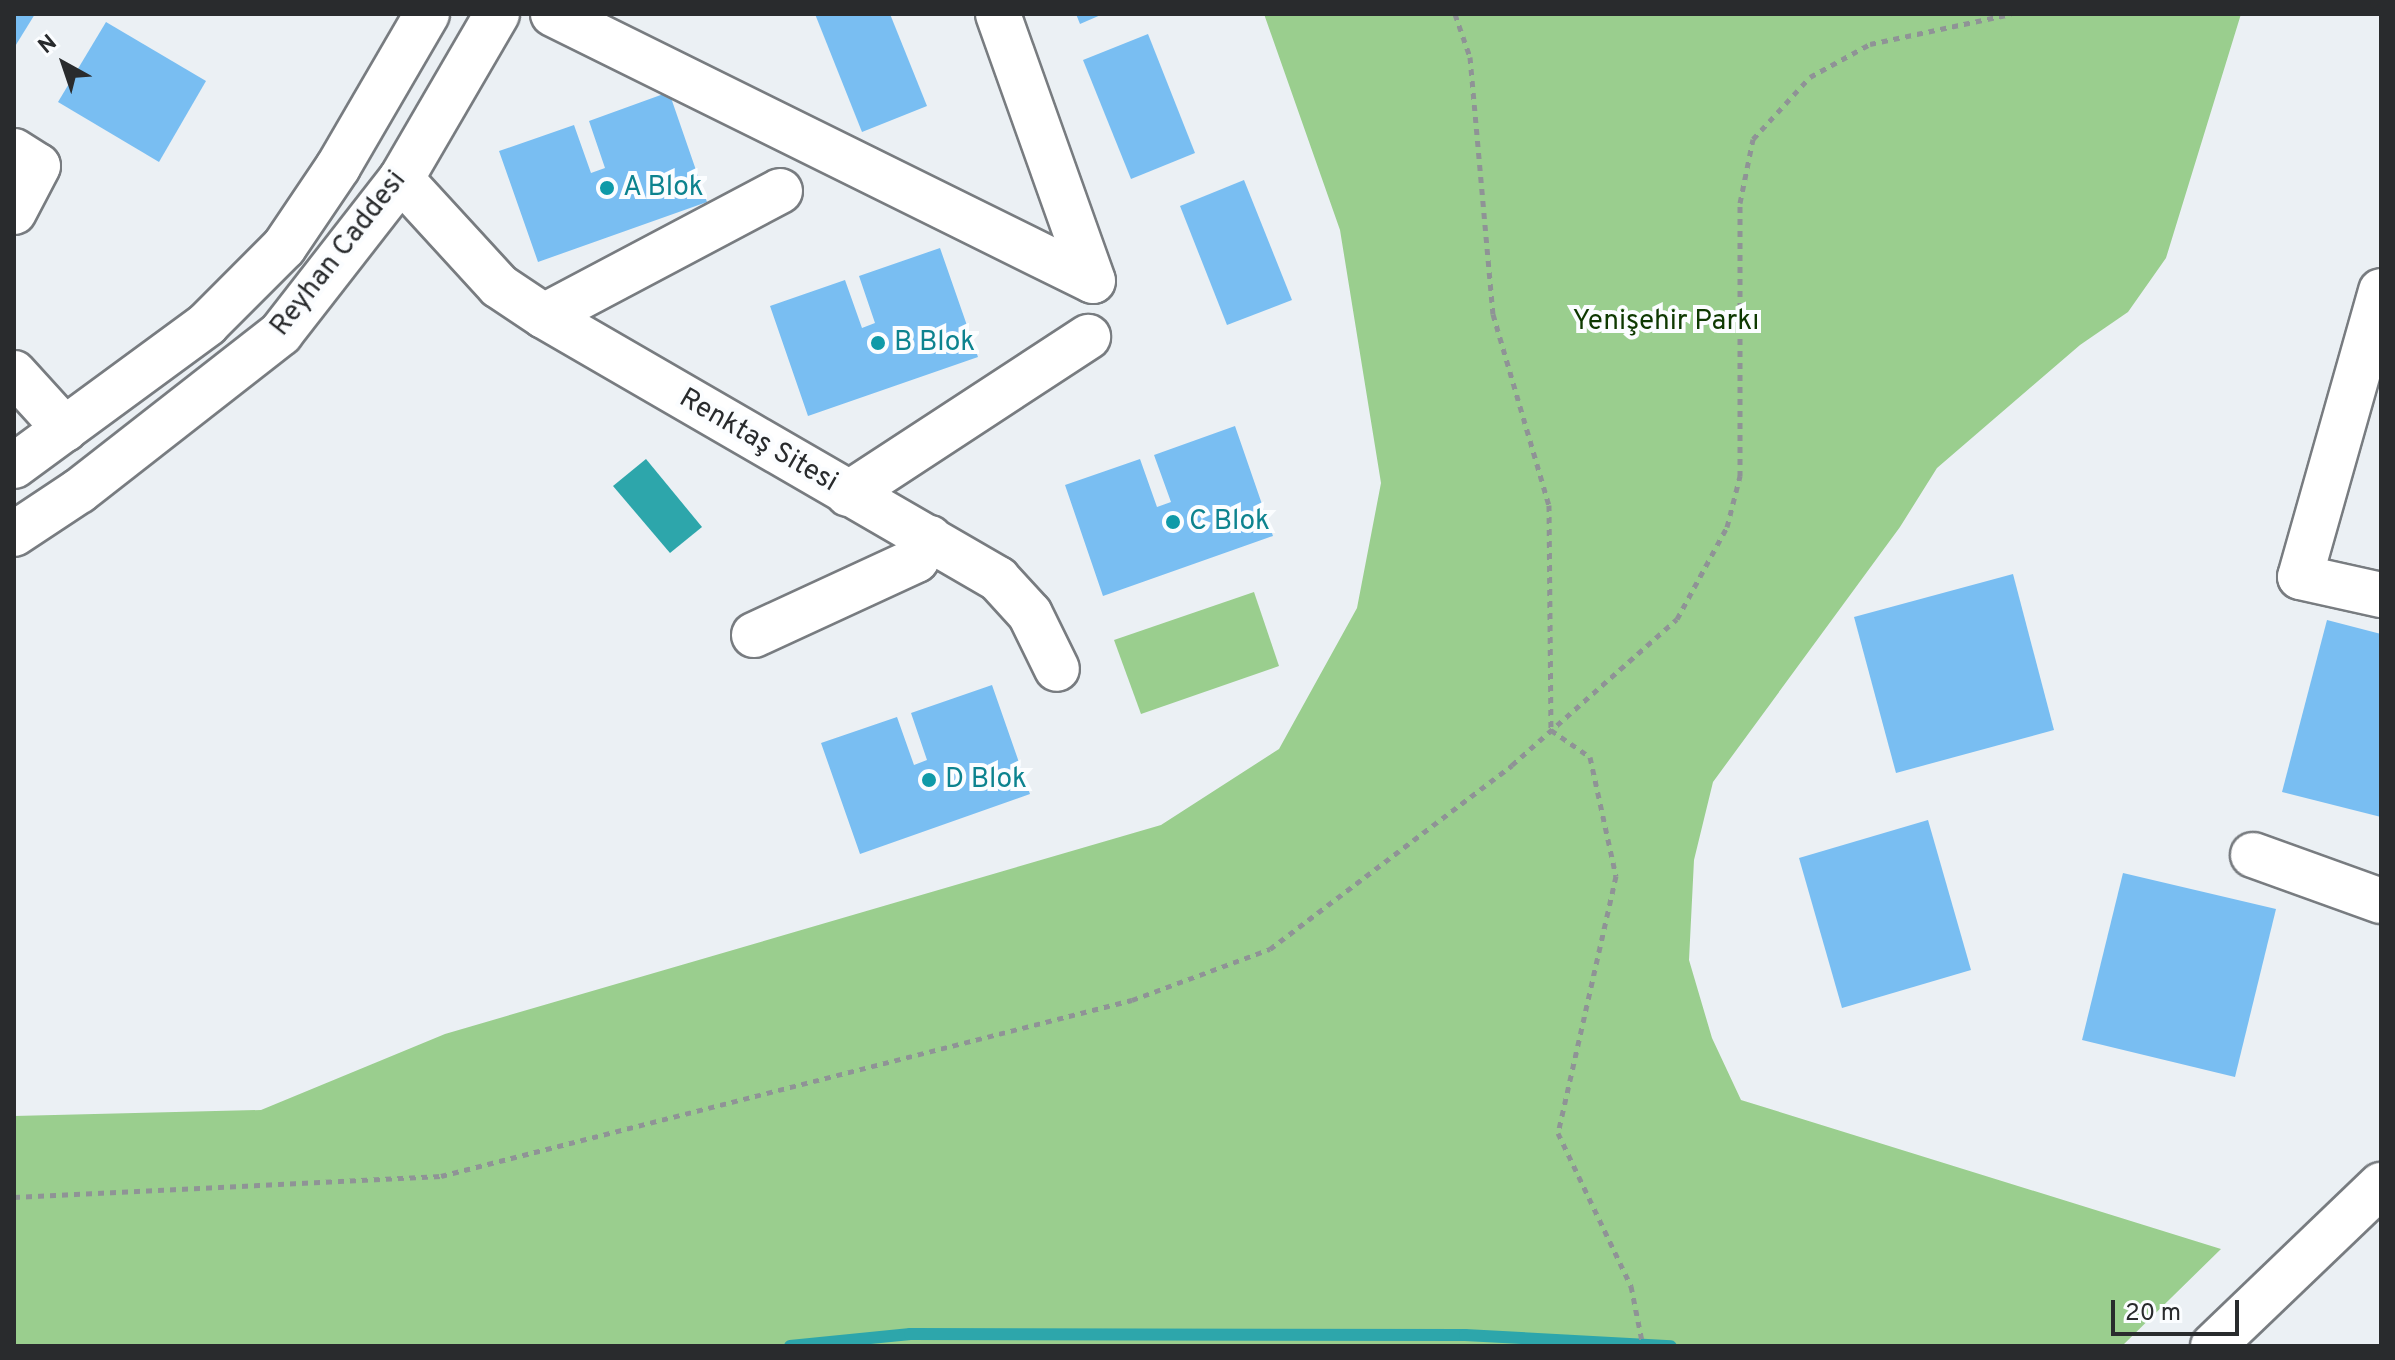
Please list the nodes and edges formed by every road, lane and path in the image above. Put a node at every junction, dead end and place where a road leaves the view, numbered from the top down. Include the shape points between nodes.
1 (427, 14) edge
2 (497, 14) edge
3 (553, 14) edge
4 (998, 14) edge
5 (1455, 14) edge
6 (2011, 14) edge
7 (14, 151) edge
8 (401, 179) junction
9 (780, 191) dead end
10 (14, 212) edge
11 (2381, 291) edge
12 (544, 316) junction
13 (1088, 337) dead end
14 (14, 373) edge
15 (65, 429) junction
16 (14, 466) edge
17 (103, 473) junction
18 (848, 494) junction
19 (14, 534) edge
20 (930, 538) junction
21 (2381, 595) edge
22 (754, 635) dead end
23 (1057, 669) dead end
24 (1551, 730) junction
25 (2253, 855) dead end
26 (2381, 901) edge
27 (2381, 1185) edge
28 (14, 1197) edge
29 (1643, 1346) edge
30 (2213, 1346) edge

1 - 15 main road, Reyhan Caddesi via 338,167 284,247 207,324
2 - 8 main road, Reyhan Caddesi
3 - 4 main road via 1093,281
5 - 24 path via 1470,57 1493,314 1549,505
6 - 24 path via 1870,44 1810,77 1753,139 1740,203 1740,476 1727,527 1677,619
7 - 10 main road via 38,166
8 - 12 main road, Renktaş Sitesi via 499,286
8 - 17 main road, Reyhan Caddesi via 281,333
9 - 12 main road
11 - 21 main road via 2300,577
12 - 18 main road, Renktaş Sitesi
13 - 18 main road, Renktaş Sitesi
14 - 15 main road
15 - 16 main road, Reyhan Caddesi
15 - 17 main road
17 - 19 main road, Reyhan Caddesi
18 - 20 main road
20 - 22 main road via 916,560
20 - 23 main road via 1014,594
24 - 28 path via 1270,949 1132,1000 441,1176
24 - 29 path via 1590,757 1616,876 1558,1133 1631,1286
25 - 26 main road
27 - 30 main road

